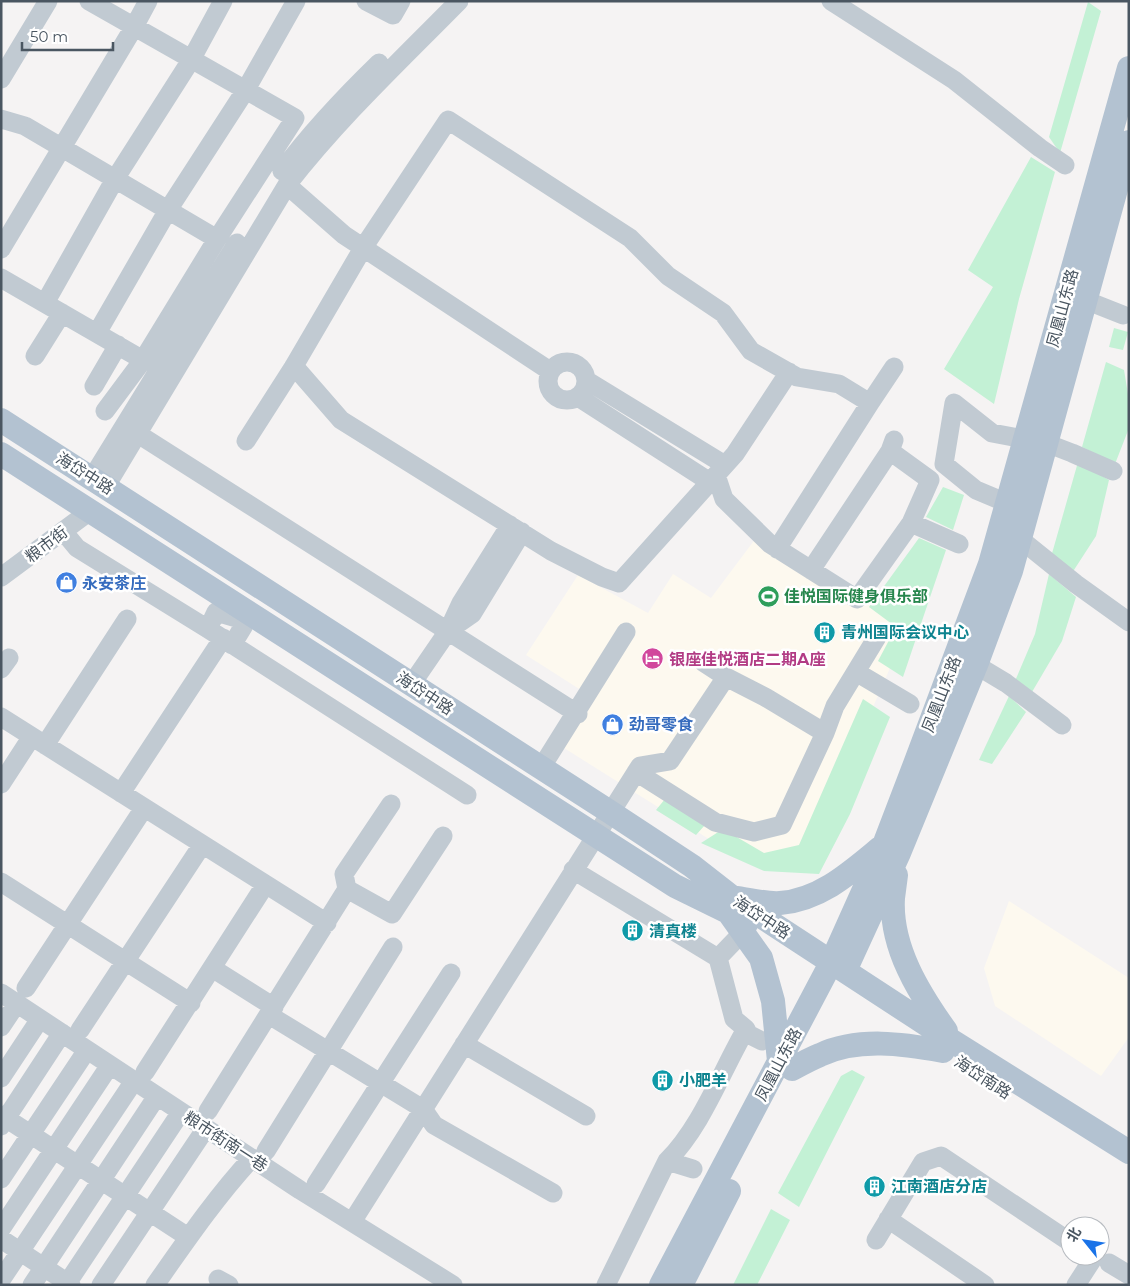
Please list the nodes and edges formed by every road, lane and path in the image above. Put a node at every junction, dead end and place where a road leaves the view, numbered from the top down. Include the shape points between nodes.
1 (48, 1) edge
2 (89, 1) edge
3 (148, 1) edge
4 (223, 1) edge
5 (296, 1) edge
6 (366, 1) edge
7 (401, 1) edge
8 (443, 1) edge
9 (459, 1) edge
10 (831, 1) edge
11 (134, 27) junction
12 (191, 60) junction
13 (1129, 68) edge
14 (1, 79) edge
15 (245, 91) junction
16 (1, 119) edge
17 (1129, 142) edge
18 (62, 147) junction
19 (1065, 165) dead end
20 (115, 179) junction
21 (287, 185) junction
22 (168, 210) junction
23 (217, 239) junction
24 (363, 248) junction
25 (1, 249) edge
26 (3, 284) edge
27 (1085, 300) junction
28 (45, 303) junction
29 (62, 313) junction
30 (1124, 315) dead end
31 (97, 333) junction
32 (118, 345) junction
33 (35, 356) dead end
34 (143, 360) junction
35 (294, 366) junction
36 (894, 367) dead end
37 (550, 372) junction
38 (789, 372) junction
39 (586, 380) junction
40 (94, 386) dead end
41 (578, 397) junction
42 (870, 403) junction
43 (105, 411) dead end
44 (1, 420) edge
45 (138, 434) junction
46 (246, 441) dead end
47 (1036, 442) junction
48 (1, 454) edge
49 (1113, 471) dead end
50 (717, 474) junction
51 (99, 482) junction
52 (1007, 503) junction
53 (90, 510) junction
54 (911, 523) junction
55 (516, 529) junction
56 (63, 531) junction
57 (1020, 539) junction
58 (960, 544) dead end
59 (777, 549) junction
60 (811, 570) junction
61 (1, 577) edge
62 (240, 613) junction
63 (127, 619) dead end
64 (1129, 622) edge
65 (448, 631) junction
66 (626, 632) dead end
67 (221, 637) junction
68 (877, 637) dead end
69 (703, 662) dead end
70 (976, 665) junction
71 (856, 672) junction
72 (726, 677) junction
73 (411, 685) junction
74 (910, 704) dead end
75 (578, 714) dead end
76 (1, 717) edge
77 (1062, 725) dead end
78 (825, 733) junction
79 (37, 743) junction
80 (541, 768) junction
81 (636, 772) junction
82 (1, 784) edge
83 (121, 793) junction
84 (467, 795) dead end
85 (391, 804) dead end
86 (144, 808) junction
87 (610, 812) junction
88 (596, 834) junction
89 (443, 836) dead end
90 (202, 845) junction
91 (892, 849) junction
92 (573, 870) junction
93 (1, 882) edge
94 (265, 885) junction
95 (348, 889) junction
96 (730, 905) junction
97 (327, 923) junction
98 (68, 924) junction
99 (742, 932) junction
100 (393, 947) dead end
101 (718, 958) junction
102 (126, 961) junction
103 (212, 968) junction
104 (835, 972) junction
105 (451, 973) dead end
106 (1, 993) edge
107 (21, 995) junction
108 (191, 1002) junction
109 (271, 1011) junction
110 (40, 1019) junction
111 (1, 1027) edge
112 (746, 1029) junction
113 (71, 1032) junction
114 (762, 1042) dead end
115 (464, 1044) junction
116 (948, 1046) junction
117 (87, 1050) junction
118 (327, 1051) junction
119 (110, 1065) junction
120 (786, 1065) junction
121 (140, 1076) junction
122 (1, 1078) edge
123 (380, 1082) junction
124 (157, 1096) junction
125 (423, 1109) junction
126 (181, 1112) junction
127 (586, 1116) dead end
128 (3, 1120) edge
129 (207, 1120) junction
130 (30, 1135) junction
131 (54, 1149) junction
132 (1129, 1152) edge
133 (259, 1154) junction
134 (667, 1161) junction
135 (78, 1165) junction
136 (693, 1170) dead end
137 (1129, 1170) edge
138 (1, 1179) edge
139 (101, 1181) junction
140 (316, 1184) dead end
141 (553, 1193) dead end
142 (125, 1196) junction
143 (150, 1212) junction
144 (888, 1220) junction
145 (352, 1222) junction
146 (1, 1229) edge
147 (1060, 1235) edge
148 (188, 1237) junction
149 (1, 1239) edge
150 (876, 1240) dead end
151 (20, 1251) junction
152 (1110, 1265) edge
153 (1088, 1266) edge
154 (44, 1267) junction
155 (1129, 1275) edge
156 (1, 1280) edge
157 (68, 1284) edge
158 (32, 1285) edge
159 (101, 1285) edge
160 (156, 1285) edge
161 (452, 1285) edge
162 (606, 1285) edge
163 (661, 1285) edge
164 (681, 1285) edge
165 (985, 1285) edge
166 (1076, 1285) edge

1 - 14 street
2 - 11 street
3 - 11 street
4 - 12 street
5 - 15 street
6 - 7 street via 394,15
8 - 51 street via 305,139 280,172
9 - 21 street via 314,150
10 - 19 street via 954,80
11 - 12 street
11 - 18 street
12 - 15 street
12 - 20 street
13 - 47 main road, 凤凰山东路
15 - 22 street
15 - 23 street via 295,118
16 - 18 street via 25,126
17 - 27 main road, 凤凰山东路
18 - 20 street
18 - 25 street
20 - 22 street
20 - 28 street
21 - 24 street
21 - 45 street
22 - 23 street
22 - 31 street
23 - 34 street
24 - 35 street
24 - 37 street
24 - 38 street via 448,120 630,238 668,276 723,313 751,351
26 - 28 street
27 - 30 street
27 - 47 main road, 凤凰山东路
28 - 29 street
29 - 31 street
29 - 33 street
31 - 32 street
32 - 34 street
32 - 40 street
34 - 43 street
35 - 46 street
35 - 55 street via 341,420
36 - 42 street
37 - 39 street via 560,364 571,362 582,369
37 - 41 street via 548,384 554,396 566,400
38 - 42 street via 797,377 839,384
38 - 50 street via 735,454
39 - 41 street
39 - 50 street
41 - 50 street
42 - 59 street
44 - 51 main road, 海岱中路
45 - 51 street
45 - 65 street
47 - 49 street via 1072,452
47 - 52 main road, 凤凰山东路
47 - 52 street via 992,433 954,403 944,464 976,490
47 - 57 main road, 凤凰山东路
48 - 53 main road, 海岱中路
50 - 55 street via 619,583 552,551
50 - 59 street via 724,499
51 - 73 main road, 海岱中路
52 - 91 main road, 凤凰山东路 via 990,564
53 - 56 street, 粮市街
53 - 62 main road, 海岱中路
54 - 58 street
54 - 60 street via 857,599
54 - 60 street via 930,480 892,445
55 - 65 street via 461,603
56 - 61 street, 粮市街
56 - 67 street via 77,548
57 - 64 street
57 - 70 main road, 凤凰山东路
59 - 60 street
62 - 67 street via 243,627
62 - 67 street via 216,612
62 - 88 main road, 海岱中路
63 - 79 street
65 - 73 street
65 - 75 street
66 - 80 street
67 - 83 street
67 - 84 street
68 - 71 street
69 - 72 street
70 - 77 street
70 - 91 main road, 凤凰山东路
71 - 74 street
71 - 78 street via 835,706
72 - 78 street
72 - 81 street via 670,761 640,766
73 - 80 main road, 海岱中路
76 - 79 street
78 - 81 street via 782,825 754,832 715,822
79 - 82 street
79 - 83 street
80 - 87 main road, 海岱中路
81 - 87 street
83 - 86 street
85 - 95 street via 344,874
86 - 90 street
86 - 98 street
87 - 88 street
87 - 96 main road, 海岱中路 via 692,866
88 - 92 street
88 - 96 main road, 海岱中路 via 675,886
89 - 95 street via 392,914
90 - 94 street
90 - 102 street
91 - 96 main road via 804,899
91 - 104 main road, 凤凰山东路
91 - 116 main road via 893,899 901,948
92 - 101 street
92 - 115 street
93 - 98 street
94 - 97 street
94 - 103 street
95 - 97 street
96 - 99 main road
96 - 104 main road, 海岱中路
97 - 109 street
98 - 102 street
98 - 107 street
99 - 101 street
99 - 120 main road via 761,958
100 - 118 street
101 - 112 street via 734,1019
102 - 108 street
102 - 113 street
103 - 108 street
103 - 109 street
104 - 116 main road, 海岱南路
104 - 120 main road, 凤凰山东路
105 - 123 street
106 - 107 street, 粮市街南一巷
107 - 110 street, 粮市街南一巷
107 - 111 street
108 - 121 street
109 - 118 street
109 - 129 street
110 - 113 street, 粮市街南一巷
110 - 122 street
112 - 114 street via 748,1034
112 - 134 street via 694,1128
113 - 117 street, 粮市街南一巷
113 - 128 street
115 - 125 street
115 - 127 street
116 - 120 main road via 863,1045
116 - 132 main road, 海岱南路
116 - 137 main road, 海岱南路
117 - 119 street, 粮市街南一巷
117 - 130 street
118 - 123 street
118 - 133 street
119 - 121 street, 粮市街南一巷
119 - 131 street
120 - 163 main road, 凤凰山东路
120 - 164 main road, 凤凰山东路
121 - 124 street, 粮市街南一巷
121 - 135 street
123 - 125 street
123 - 140 street
124 - 126 street, 粮市街南一巷
124 - 139 street
125 - 141 street via 434,1125
125 - 145 street
126 - 129 street, 粮市街南一巷
126 - 142 street
128 - 130 street
129 - 133 street, 粮市街南一巷
129 - 143 street
130 - 131 street
130 - 138 street
131 - 135 street
131 - 146 street
133 - 145 street, 粮市街南一巷 via 300,1190
133 - 148 street via 232,1179
134 - 136 street
134 - 162 street
135 - 139 street
135 - 151 street
139 - 142 street
139 - 154 street
142 - 143 street
142 - 157 street
143 - 148 street
143 - 159 street
144 - 147 street via 924,1162 941,1156
144 - 150 street
144 - 165 street
145 - 161 street, 粮市街南一巷
148 - 160 street
149 - 151 street
151 - 154 street
151 - 156 street
152 - 155 street
153 - 166 street
154 - 157 street
154 - 158 street

